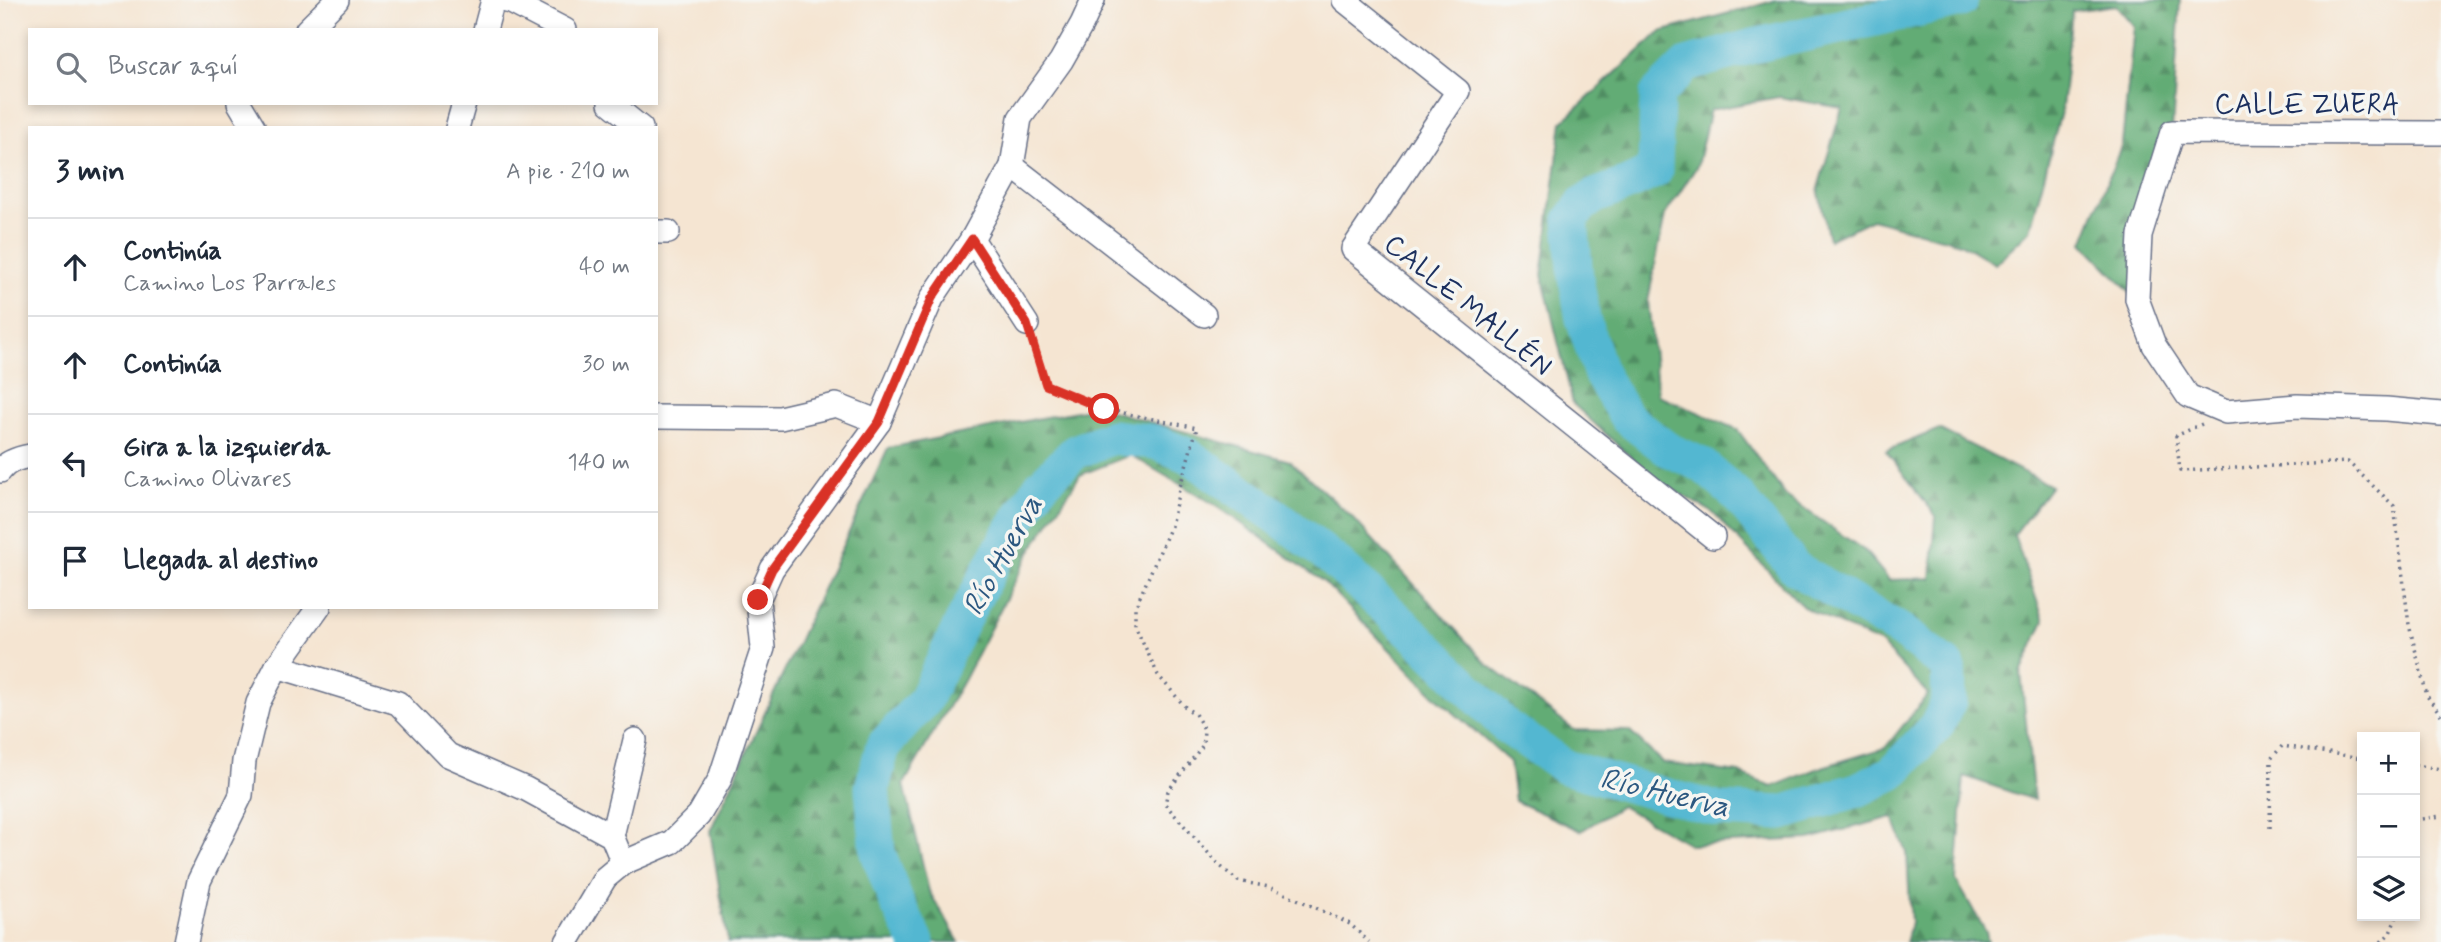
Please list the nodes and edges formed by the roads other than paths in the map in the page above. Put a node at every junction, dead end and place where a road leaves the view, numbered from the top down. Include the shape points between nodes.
1 (337, 0) edge
2 (493, 0) edge
3 (500, 0) edge
4 (1093, 0) edge
5 (1344, 0) edge
6 (309, 28) edge
7 (486, 28) edge
8 (561, 28) edge
9 (240, 105) edge
10 (463, 105) edge
11 (612, 105) edge
12 (253, 126) edge
13 (458, 126) edge
14 (639, 126) edge
15 (2441, 133) edge
16 (1012, 166) junction
17 (972, 239) junction
18 (1204, 315) dead end
19 (1027, 324) road end
20 (2441, 414) edge
21 (658, 417) edge
22 (879, 422) junction
23 (28, 456) edge
24 (0, 471) edge
25 (1713, 537) dead end
26 (318, 609) edge
27 (277, 666) junction
28 (635, 740) dead end
29 (612, 836) junction
30 (623, 863) junction
31 (186, 942) edge
32 (567, 942) edge

1 - 6 street
2 - 7 street
3 - 8 street
4 - 16 street via 1061,61 1020,118
5 - 25 street, CALLE MALLÉN via 1458,90 1353,249
9 - 12 street
10 - 13 street
11 - 14 street
15 - 20 street, CALLE ZUERA via 2172,132 2140,235 2137,299 2154,345 2188,396 2226,412 2297,406
16 - 17 street
16 - 18 street
17 - 19 street
17 - 22 street via 932,298
21 - 22 street via 780,418 836,405
22 - 30 street via 772,569 758,600 762,648 720,779 699,815 672,842
23 - 24 street
26 - 27 street
27 - 29 street via 398,703 449,755 526,789
27 - 31 street via 258,703 241,795 199,881
28 - 29 street
29 - 30 street
30 - 32 street via 605,878

